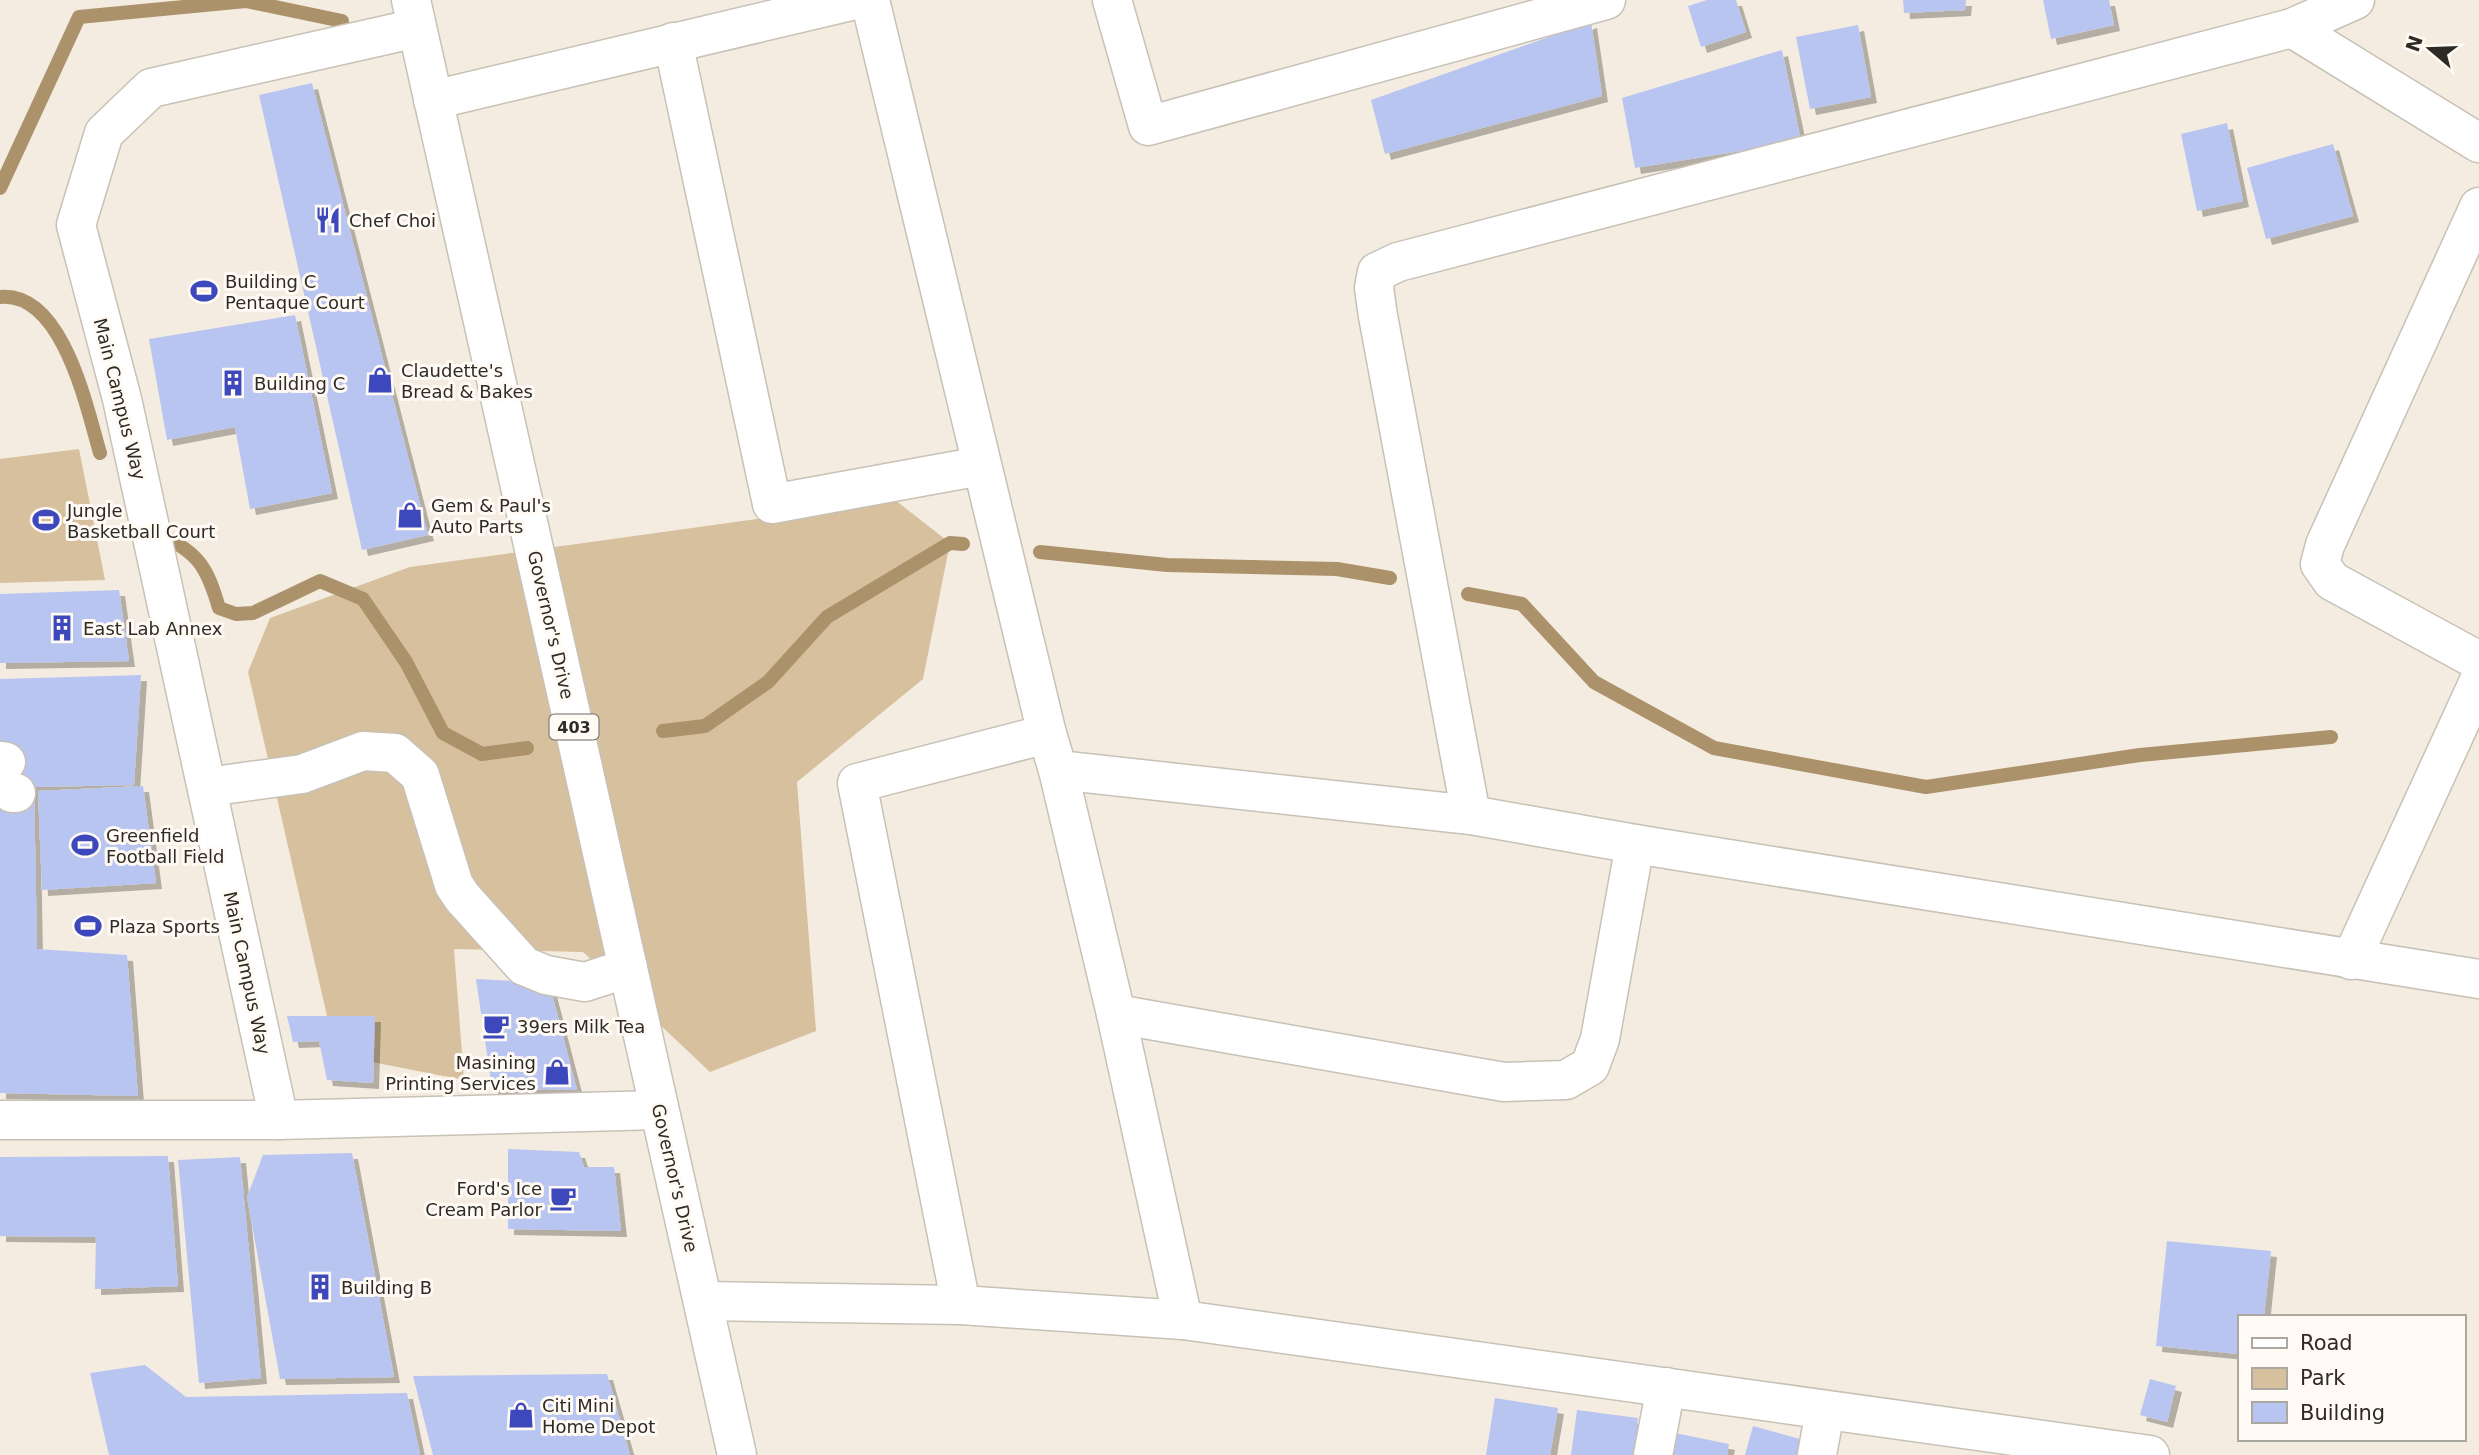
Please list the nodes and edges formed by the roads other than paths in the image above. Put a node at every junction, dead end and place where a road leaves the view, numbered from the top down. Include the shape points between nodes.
1 (855, 0) edge
2 (870, 0) edge
3 (1112, 0) edge
4 (1606, 0) edge
5 (2356, 0) edge
6 (414, 14) edge
7 (2292, 28) junction
8 (673, 42) junction
9 (433, 100) junction
10 (2479, 143) edge
11 (2479, 207) edge
12 (981, 466) junction
13 (2479, 661) edge
14 (2479, 681) edge
15 (1047, 734) junction
16 (1058, 770) junction
17 (207, 787) junction
18 (1471, 815) junction
19 (1635, 844) junction
20 (2351, 960) junction
21 (628, 968) junction
22 (2479, 979) edge
23 (1116, 1014) junction
24 (659, 1110) junction
25 (0, 1120) edge
26 (279, 1120) junction
27 (704, 1301) junction
28 (961, 1305) junction
29 (1183, 1320) junction
30 (1666, 1387) junction
31 (1825, 1411) junction
32 (1961, 1441) edge
33 (2070, 1449) edge
34 (737, 1455) edge
35 (1653, 1455) edge
36 (1817, 1455) edge
37 (2150, 1455) edge

1 - 8 street
2 - 12 street
3 - 4 street via 1148,127
5 - 7 street
6 - 9 street, Governor's Drive / 403
6 - 17 street, Main Campus Way via 151,88 104,133 76,225 122,399
7 - 10 street
7 - 18 street via 1398,262 1377,272 1378,316
8 - 9 street
8 - 12 street via 772,504
9 - 21 street, Governor's Drive / 403
11 - 13 street via 2320,564 2332,581
12 - 15 street
14 - 20 street
15 - 16 street
15 - 28 street via 857,783
16 - 18 street
16 - 23 street
17 - 21 street via 302,774 363,751 395,752 420,775 454,885 524,966 586,982
17 - 26 street, Main Campus Way
18 - 19 street
19 - 20 street
19 - 23 street via 1601,1039 1590,1066 1566,1080 1504,1082
20 - 22 street
21 - 24 street, Governor's Drive / 403
23 - 29 street
24 - 26 street
24 - 27 street, Governor's Drive / 403
25 - 26 street
27 - 28 street
27 - 34 street, Governor's Drive / 403
28 - 29 street
29 - 30 street
30 - 31 street
30 - 35 street
31 - 32 street
31 - 36 street
32 - 33 street
33 - 37 street

